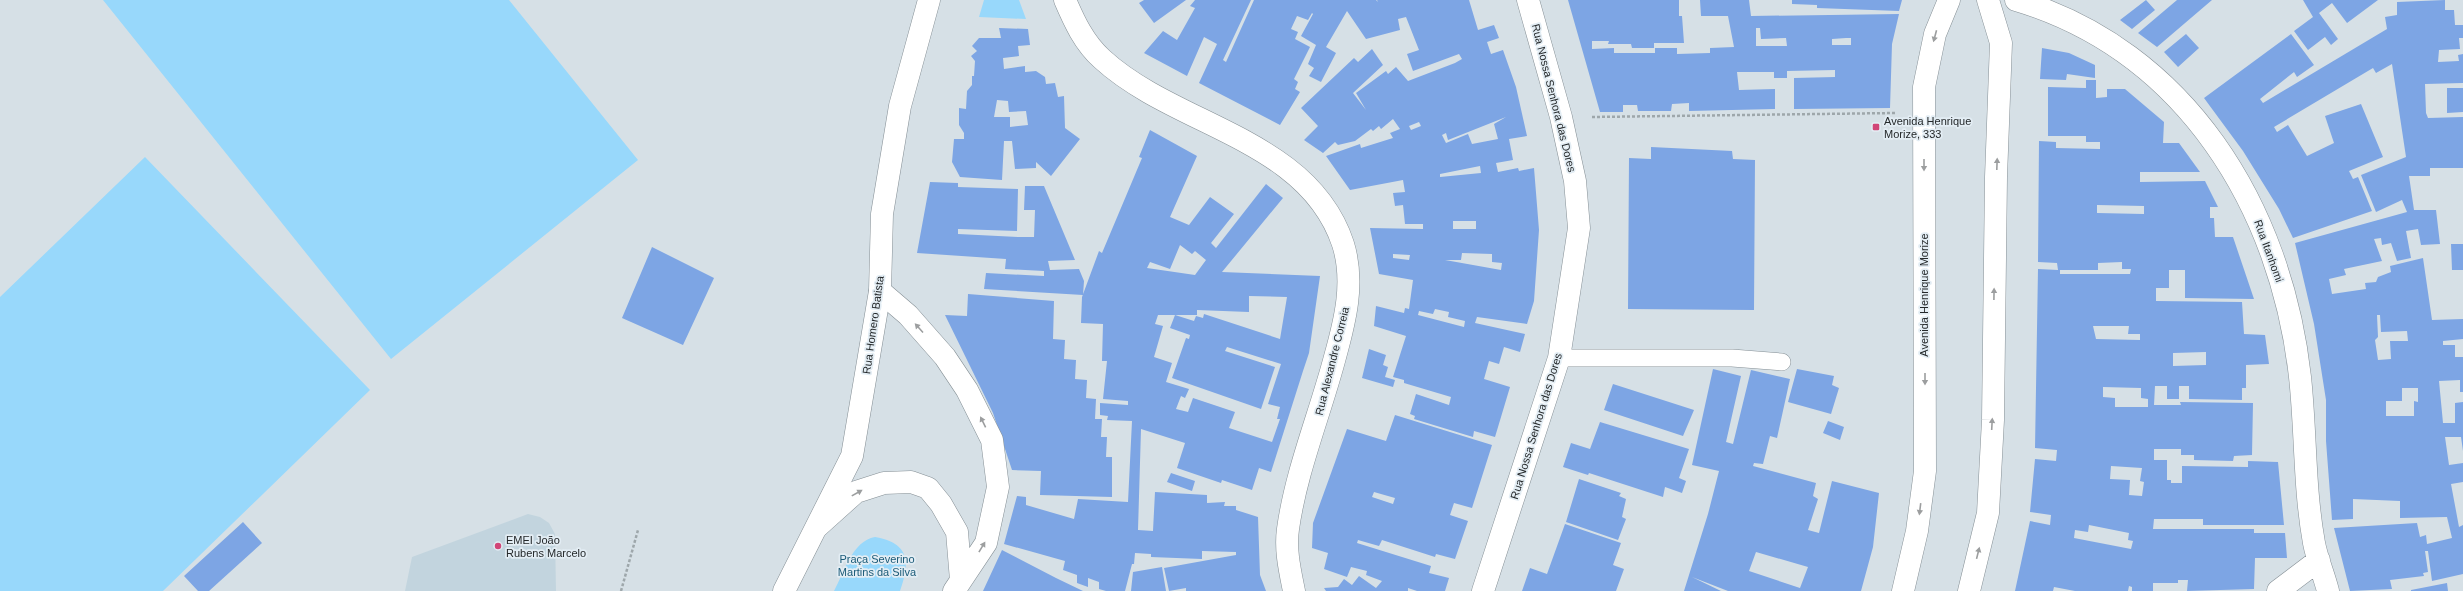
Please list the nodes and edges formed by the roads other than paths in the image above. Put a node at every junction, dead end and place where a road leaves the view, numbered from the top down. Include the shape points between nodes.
1 (929, 0) edge
2 (1065, 0) edge
3 (1528, 0) edge
4 (1949, 0) edge
5 (1988, 0) edge
6 (2016, 0) edge
7 (880, 291) junction
8 (1559, 358) junction
9 (1782, 362) dead end
10 (817, 527) junction
11 (2319, 560) junction
12 (958, 586) edge
13 (784, 591) edge
14 (1294, 591) edge
15 (1483, 591) edge
16 (1903, 591) edge
17 (1969, 591) edge
18 (2278, 591) edge
19 (2328, 591) edge

1 - 7 street, Rua Homero Batista via 900,106 882,214
2 - 14 street, Rua Alexandre Correia via 1078,29 1101,59 1142,89 1255,148 1299,177 1326,208 1343,245 1348,280 1346,315 1321,410 1296,488 1287,530 1287,561
3 - 8 street, Rua Nossa Senhora das Dores via 1561,117 1575,181 1579,228
4 -> 16 street, Avenida Henrique Morize via 1935,34 1924,87 1925,471 1917,531
17 -> 5 street via 1988,513 1993,420 1996,177 2001,43
6 - 11 street, Rua Itanhomi via 2071,20 2115,45 2159,81 2193,115 2238,177 2266,236 2286,298 2300,377 2305,461 2314,543
7 - 10 street, Rua Homero Batista via 852,456
12 -> 7 street via 986,543 998,488 992,440 967,390 945,357 908,315
8 - 9 lane via 1725,358
8 - 15 street, Rua Nossa Senhora das Dores
10 -> 12 street via 856,492 884,483 911,482 928,488 941,504 957,532
10 - 13 street, Rua Homero Batista
11 - 18 street
11 - 19 street, Rua Itanhomi

